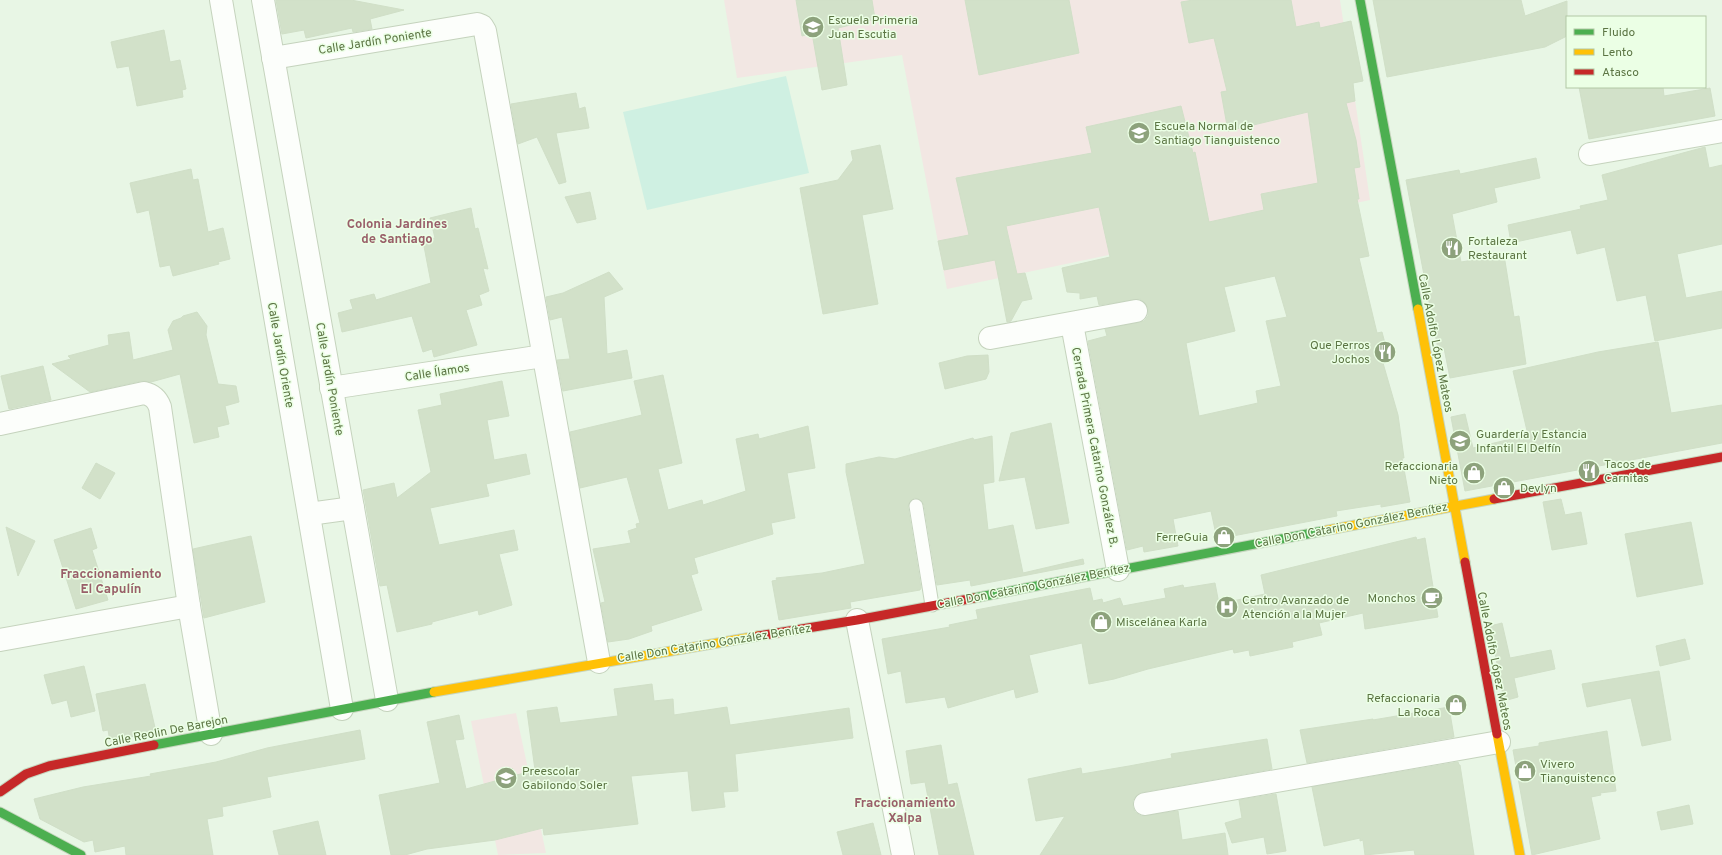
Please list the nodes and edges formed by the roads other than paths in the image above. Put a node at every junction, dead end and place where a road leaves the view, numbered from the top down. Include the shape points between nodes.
1 (221, 0) edge
2 (263, 0) edge
3 (1360, 0) edge
4 (273, 58) junction
5 (1722, 131) edge
6 (1590, 154) dead end
7 (1136, 311) dead end
8 (1072, 324) junction
9 (990, 338) dead end
10 (543, 356) junction
11 (331, 388) junction
12 (0, 424) edge
13 (1722, 457) edge
14 (916, 506) dead end
15 (1454, 506) junction
16 (353, 508) junction
17 (309, 514) junction
18 (1118, 570) junction
19 (932, 605) junction
20 (189, 606) junction
21 (857, 620) junction
22 (0, 640) edge
23 (599, 662) junction
24 (387, 700) junction
25 (342, 709) junction
26 (211, 734) junction
27 (1499, 742) junction
28 (0, 792) edge
29 (1145, 804) dead end
30 (0, 812) edge
31 (81, 855) edge
32 (903, 855) edge
33 (1520, 855) edge

1 - 17 street, Calle Jardín Oriente
2 - 4 street, Calle Jardín Poniente
3 - 15 main road, Calle Adolfo López Mateos
4 - 10 street, Calle Jardín Poniente via 477,24 482,26 485,31
4 - 11 street, Calle Jardín Poniente
5 - 6 street
7 - 8 street
8 - 9 street
8 - 18 street, Cerrada Primera Catarino González B.
10 - 11 street, Calle Ílamos
10 - 23 street
11 - 16 street, Calle Jardín Poniente
12 - 20 street via 144,393 157,400
13 - 15 main road, Calle Don Catarino González Benítez
14 - 19 lane
15 - 18 main road, Calle Don Catarino González Benítez
15 - 27 main road, Calle Adolfo López Mateos
16 - 17 street
16 - 24 street, Calle Jardín Poniente
17 - 25 street, Calle Jardín Oriente
18 - 19 main road, Calle Don Catarino González Benítez
19 - 21 main road, Calle Don Catarino González Benítez
20 - 22 street
20 - 26 street
21 - 23 main road, Calle Don Catarino González Benítez
21 - 32 street
23 - 24 main road, Calle Don Catarino González Benítez
24 - 25 main road, Calle Don Catarino González Benítez
25 - 26 main road, Calle Reolin De Barejon
26 - 28 main road, Calle Reolin De Barejon via 49,766 26,774
27 - 29 street
27 - 33 main road, Calle Adolfo López Mateos
30 - 31 main road

